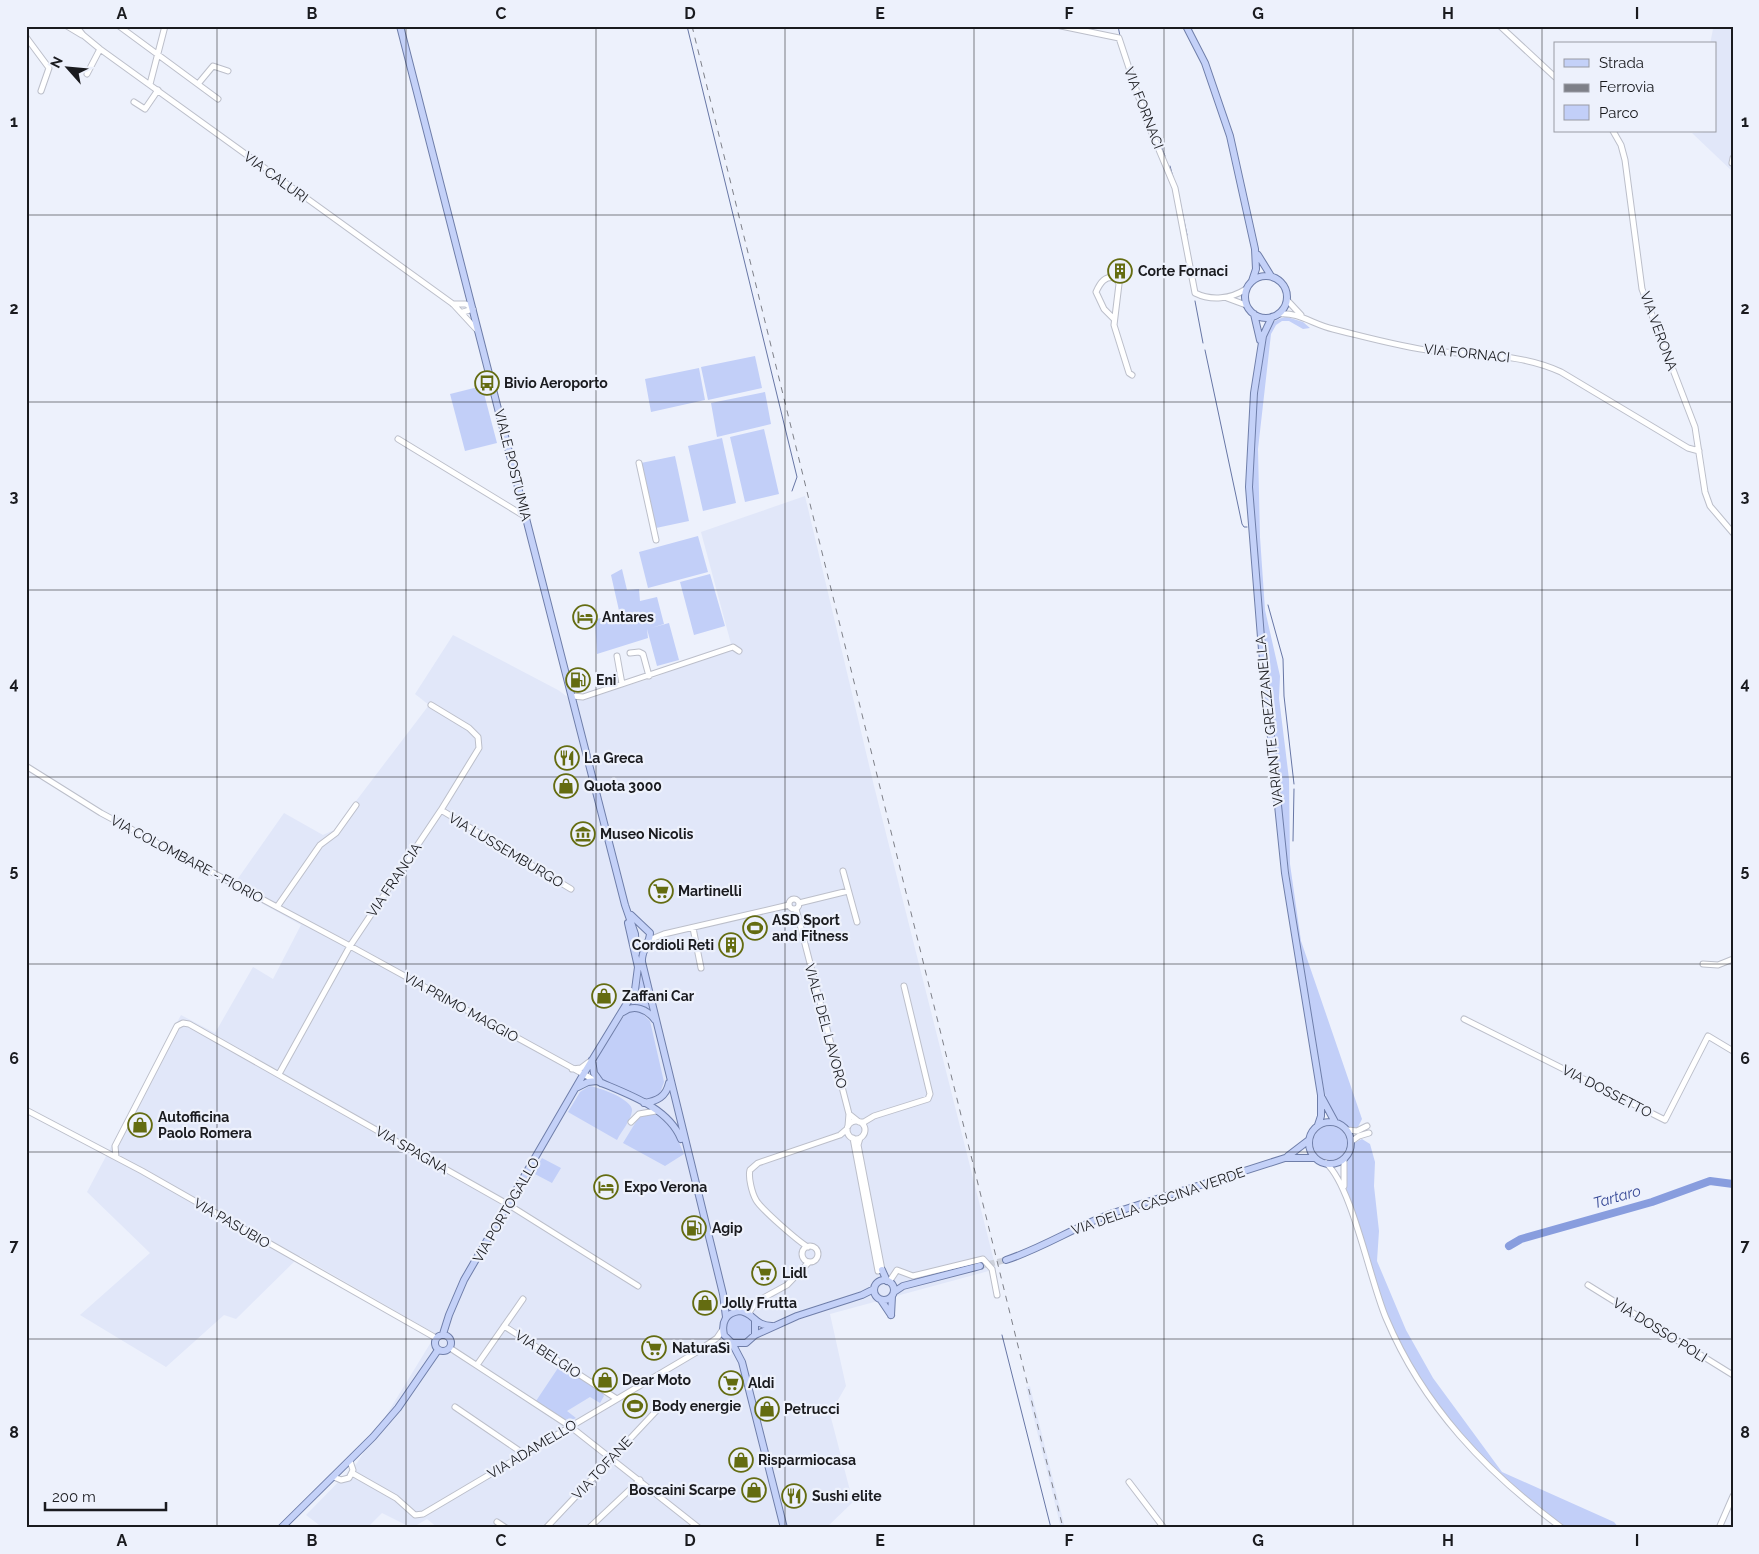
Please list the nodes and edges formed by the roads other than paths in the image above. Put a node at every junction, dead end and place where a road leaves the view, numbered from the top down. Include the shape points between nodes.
1 (67, 26) edge
2 (76, 26) edge
3 (119, 26) edge
4 (165, 26) edge
5 (400, 26) edge
6 (1062, 26) edge
7 (1186, 26) edge
8 (1500, 26) edge
9 (82, 35) junction
10 (26, 37) edge
11 (100, 49) junction
12 (158, 55) junction
13 (228, 71) dead end
14 (87, 74) dead end
15 (1554, 76) edge
16 (150, 84) junction
17 (198, 84) junction
18 (158, 90) junction
19 (41, 91) dead end
20 (218, 99) dead end
21 (134, 102) dead end
22 (1614, 132) edge
23 (1255, 249) junction
24 (1272, 276) junction
25 (1252, 281) junction
26 (468, 288) junction
27 (1246, 289) junction
28 (1226, 298) junction
29 (1287, 300) junction
30 (460, 303) junction
31 (453, 304) junction
32 (1246, 305) junction
33 (473, 309) junction
34 (463, 312) junction
35 (1254, 314) junction
36 (1279, 314) junction
37 (1272, 317) junction
38 (1305, 318) junction
39 (1114, 319) junction
40 (479, 333) junction
41 (1260, 346) junction
42 (1132, 376) dead end
43 (398, 439) dead end
44 (1699, 451) junction
45 (638, 463) dead end
46 (526, 517) junction
47 (1733, 533) edge
48 (656, 540) dead end
49 (738, 651) dead end
50 (630, 653) dead end
51 (617, 656) dead end
52 (649, 676) junction
53 (622, 684) junction
54 (572, 696) junction
55 (431, 705) dead end
56 (26, 766) edge
57 (356, 805) dead end
58 (441, 810) junction
59 (843, 871) dead end
60 (571, 889) dead end
61 (848, 891) junction
62 (799, 903) junction
63 (625, 905) junction
64 (789, 905) junction
65 (277, 907) junction
66 (796, 909) junction
67 (857, 922) dead end
68 (693, 928) junction
69 (646, 929) junction
70 (664, 934) junction
71 (636, 937) junction
72 (648, 941) junction
73 (350, 946) junction
74 (636, 953) junction
75 (1733, 959) edge
76 (1703, 964) dead end
77 (701, 968) dead end
78 (904, 986) dead end
79 (622, 1013) junction
80 (1464, 1019) dead end
81 (656, 1021) junction
82 (1733, 1050) edge
83 (592, 1059) junction
84 (572, 1069) junction
85 (278, 1074) junction
86 (583, 1075) junction
87 (670, 1080) junction
88 (599, 1082) junction
89 (575, 1088) junction
90 (1321, 1095) junction
91 (644, 1103) junction
92 (26, 1110) edge
93 (658, 1111) junction
94 (849, 1114) junction
95 (869, 1119) junction
96 (631, 1122) dead end
97 (859, 1122) junction
98 (1335, 1122) junction
99 (1318, 1125) junction
100 (1367, 1126) dead end
101 (848, 1127) junction
102 (865, 1128) junction
103 (1348, 1130) junction
104 (1369, 1133) dead end
105 (840, 1135) junction
106 (852, 1138) junction
107 (860, 1138) junction
108 (1309, 1140) junction
109 (1352, 1142) junction
110 (688, 1154) junction
111 (116, 1157) junction
112 (1285, 1158) junction
113 (1315, 1158) junction
114 (1344, 1159) junction
115 (1326, 1164) junction
116 (1345, 1194) junction
117 (509, 1205) junction
118 (799, 1241) junction
119 (808, 1247) junction
120 (803, 1251) junction
121 (1006, 1260) tunnel mouth
122 (806, 1261) junction
123 (980, 1266) tunnel mouth
124 (880, 1271) junction
125 (878, 1282) junction
126 (889, 1282) junction
127 (1588, 1285) dead end
128 (638, 1286) dead end
129 (903, 1286) junction
130 (723, 1294) junction
131 (893, 1294) junction
132 (877, 1295) junction
133 (997, 1295) dead end
134 (523, 1299) dead end
135 (738, 1311) junction
136 (750, 1315) junction
137 (726, 1317) junction
138 (755, 1321) junction
139 (504, 1326) junction
140 (772, 1326) junction
141 (723, 1329) junction
142 (443, 1334) junction
143 (755, 1335) junction
144 (436, 1338) junction
145 (713, 1342) junction
146 (732, 1342) junction
147 (746, 1343) junction
148 (450, 1348) junction
149 (438, 1350) junction
150 (742, 1362) junction
151 (477, 1365) junction
152 (1733, 1375) edge
153 (617, 1398) junction
154 (455, 1408) dead end
155 (658, 1409) dead end
156 (571, 1427) junction
157 (524, 1454) junction
158 (612, 1458) junction
159 (350, 1461) junction
160 (352, 1473) junction
161 (334, 1477) junction
162 (640, 1480) junction
163 (1129, 1482) dead end
164 (1733, 1496) edge
165 (497, 1522) dead end
166 (281, 1528) edge
167 (506, 1528) edge
168 (546, 1528) edge
169 (589, 1528) edge
170 (699, 1528) edge
171 (784, 1528) edge
172 (1164, 1528) edge
173 (1562, 1528) edge
174 (1720, 1528) edge

1 - 9 street, VIA CALURI
2 - 9 street, VIA CALURI
3 - 12 street
4 - 12 street
5 - 26 main road, VIALE POSTUMIA
6 - 28 street, VIA FORNACI via 1119,38 1146,119 1175,188 1192,288 1201,296
7 - 23 main road via 1219,100
8 - 15 street
9 - 11 street, VIA CALURI
10 - 19 street via 49,68
11 - 14 street
11 - 16 street, VIA CALURI
12 - 16 street
12 - 17 street
13 - 17 street via 213,66
16 - 18 street, VIA CALURI
17 - 20 street
18 - 21 street via 145,109
18 - 31 street, VIA CALURI
22 - 44 street, VIA VERONA via 1625,160 1642,290 1692,418
23 - 24 main road via 1262,265
23 - 25 main road via 1256,269
24 - 25 main road via 1260,276
24 - 29 main road via 1285,287
25 - 27 main road
26 - 30 street via 466,298
26 - 33 main road, VIALE POSTUMIA
27 - 28 street, VIA FORNACI
27 - 32 main road
28 - 32 street, VIA FORNACI
29 - 36 main road
29 - 38 street
30 - 31 street
30 - 33 street
31 - 34 street, VIA CALURI
32 - 35 main road, VARIANTE GREZZANELLA
33 - 34 street
33 - 40 main road, VIALE POSTUMIA
34 - 40 street, VIA CALURI
35 - 37 main road
35 - 41 main road, VARIANTE GREZZANELLA
36 - 37 main road
36 - 38 street
37 - 41 main road, VARIANTE GREZZANELLA
38 - 44 street, VIA FORNACI via 1331,328 1432,350 1499,355 1541,363 1688,448
39 - 39 street via 1119,284 1116,278 1111,277 1104,279 1096,292 1104,309
39 - 42 street
40 - 46 main road, VIALE POSTUMIA
41 - 90 main road, VARIANTE GREZZANELLA via 1249,487 1258,598 1285,873
43 - 46 street
44 - 47 street, VIA VERONA via 1710,506
45 - 48 street
46 - 54 main road, VIALE POSTUMIA
49 - 52 street via 733,647
50 - 52 street via 643,654
51 - 53 street
52 - 53 street
53 - 54 street via 583,697
54 - 63 main road, VIALE POSTUMIA
55 - 58 street, VIA FRANCIA via 478,737 479,748
56 - 65 street, VIA COLOMBARE - FIORIO via 101,813
57 - 65 street via 336,833 320,845
58 - 60 street, VIA LUSSEMBURGO
58 - 73 street, VIA FRANCIA
59 - 61 street
61 - 62 street
61 - 67 street
62 - 64 street via 793,899
62 - 66 street
63 - 69 main road, VIALE POSTUMIA via 634,920
63 - 71 main road, VIALE POSTUMIA
63 - 74 main road, VIALE POSTUMIA
64 - 66 street
64 - 68 street
65 - 73 street, VIA COLOMBARE - FIORIO
66 - 94 street, VIALE DEL LAVORO
68 - 70 street
68 - 77 street
69 - 70 street
69 - 71 main road via 638,930
69 - 72 main road
70 - 72 street
71 - 72 main road via 640,943
71 - 74 main road, VIALE POSTUMIA
72 - 81 main road via 642,952 642,962
73 - 84 street, VIA PRIMO MAGGIO
73 - 85 street, VIA FRANCIA
74 - 79 main road via 638,981
75 - 76 street via 1718,965
78 - 95 street via 930,1094 928,1099
79 - 81 main road via 631,1008 640,1009
79 - 83 main road
80 - 82 street, VIA DOSSETTO via 1665,1120 1708,1036
81 - 87 main road
83 - 84 street via 584,1066
83 - 86 main road, VIA PORTOGALLO
83 - 88 main road
84 - 86 street, VIA PRIMO MAGGIO
84 - 89 street via 577,1079
85 - 111 street, VIA SPAGNA via 183,1023 178,1026 115,1146
85 - 117 street, VIA SPAGNA
86 - 88 street, VIA PRIMO MAGGIO
86 - 89 main road, VIA PORTOGALLO
87 - 91 main road via 661,1098
87 - 110 main road
88 - 89 main road via 588,1082
88 - 91 main road, VIA PRIMO MAGGIO
89 - 117 main road, VIA PORTOGALLO
90 - 98 main road, VARIANTE GREZZANELLA
90 - 99 main road, VARIANTE GREZZANELLA
91 - 93 main road
92 - 111 street, VIA PASUBIO
93 - 96 street via 645,1111
93 - 110 main road via 675,1127
94 - 97 street
94 - 101 street, VIALE DEL LAVORO
95 - 97 street
95 - 102 street
97 - 101 street
97 - 102 street
98 - 99 main road
98 - 103 main road
99 - 108 main road, VARIANTE GREZZANELLA
100 - 103 street via 1356,1131
101 - 105 street
101 - 106 street
102 - 107 street
103 - 109 main road
104 - 109 street
105 - 106 street
105 - 118 street via 758,1163 750,1170 756,1199
106 - 107 street
106 - 124 street
107 - 124 street via 858,1144
108 - 112 main road
108 - 113 main road
109 - 114 main road
110 - 130 main road
111 - 144 street, VIA PASUBIO
112 - 113 main road
112 - 121 main road, VIA DELLA CASCINA VERDE via 1090,1221
113 - 115 main road
114 - 115 main road
114 - 116 street
115 - 116 street via 1336,1174
116 - 173 street via 1385,1317 1404,1357 1432,1402 1494,1474
117 - 128 street, VIA SPAGNA
117 - 142 main road, VIA PORTOGALLO via 464,1280
118 - 119 street
118 - 120 street
119 - 120 street
119 - 122 street via 814,1248 818,1254 816,1259
120 - 122 street
122 - 136 street via 787,1285 756,1302
123 - 129 main road
124 - 125 main road
124 - 126 main road
125 - 126 main road
125 - 132 main road
126 - 129 main road
126 - 131 main road
126 - 133 street via 897,1270 912,1276 983,1259 992,1269
127 - 152 street, VIA DOSSO POLI
129 - 131 main road
130 - 135 main road
130 - 137 main road
131 - 132 main road via 889,1298
131 - 132 main road via 891,1315
132 - 140 main road via 862,1295
134 - 139 street, VIA BELGIO
135 - 136 main road
135 - 137 main road
136 - 138 main road
137 - 141 main road
138 - 140 main road via 763,1326
138 - 143 main road
139 - 151 street, VIA BELGIO
139 - 153 street, VIA BELGIO
140 - 143 main road
141 - 145 street, VIA ADAMELLO
141 - 146 main road
142 - 144 main road
142 - 148 main road via 450,1338
143 - 147 main road
144 - 149 main road via 434,1343
145 - 146 street
145 - 153 street, VIA ADAMELLO
146 - 147 main road
146 - 150 main road
147 - 150 main road
148 - 149 main road
148 - 151 street
149 - 159 main road via 398,1408
150 - 171 main road
151 - 156 street
153 - 156 street, VIA ADAMELLO
154 - 157 street
155 - 158 street, VIA TOFANE
156 - 157 street, VIA ADAMELLO
156 - 158 street
157 - 160 street, VIA ADAMELLO via 423,1514 415,1515 396,1498
158 - 162 street
158 - 168 street, VIA TOFANE
159 - 160 street
159 - 161 main road
160 - 161 street via 343,1480
161 - 166 main road
162 - 169 street
162 - 170 street
163 - 172 street
164 - 174 street
165 - 167 street

